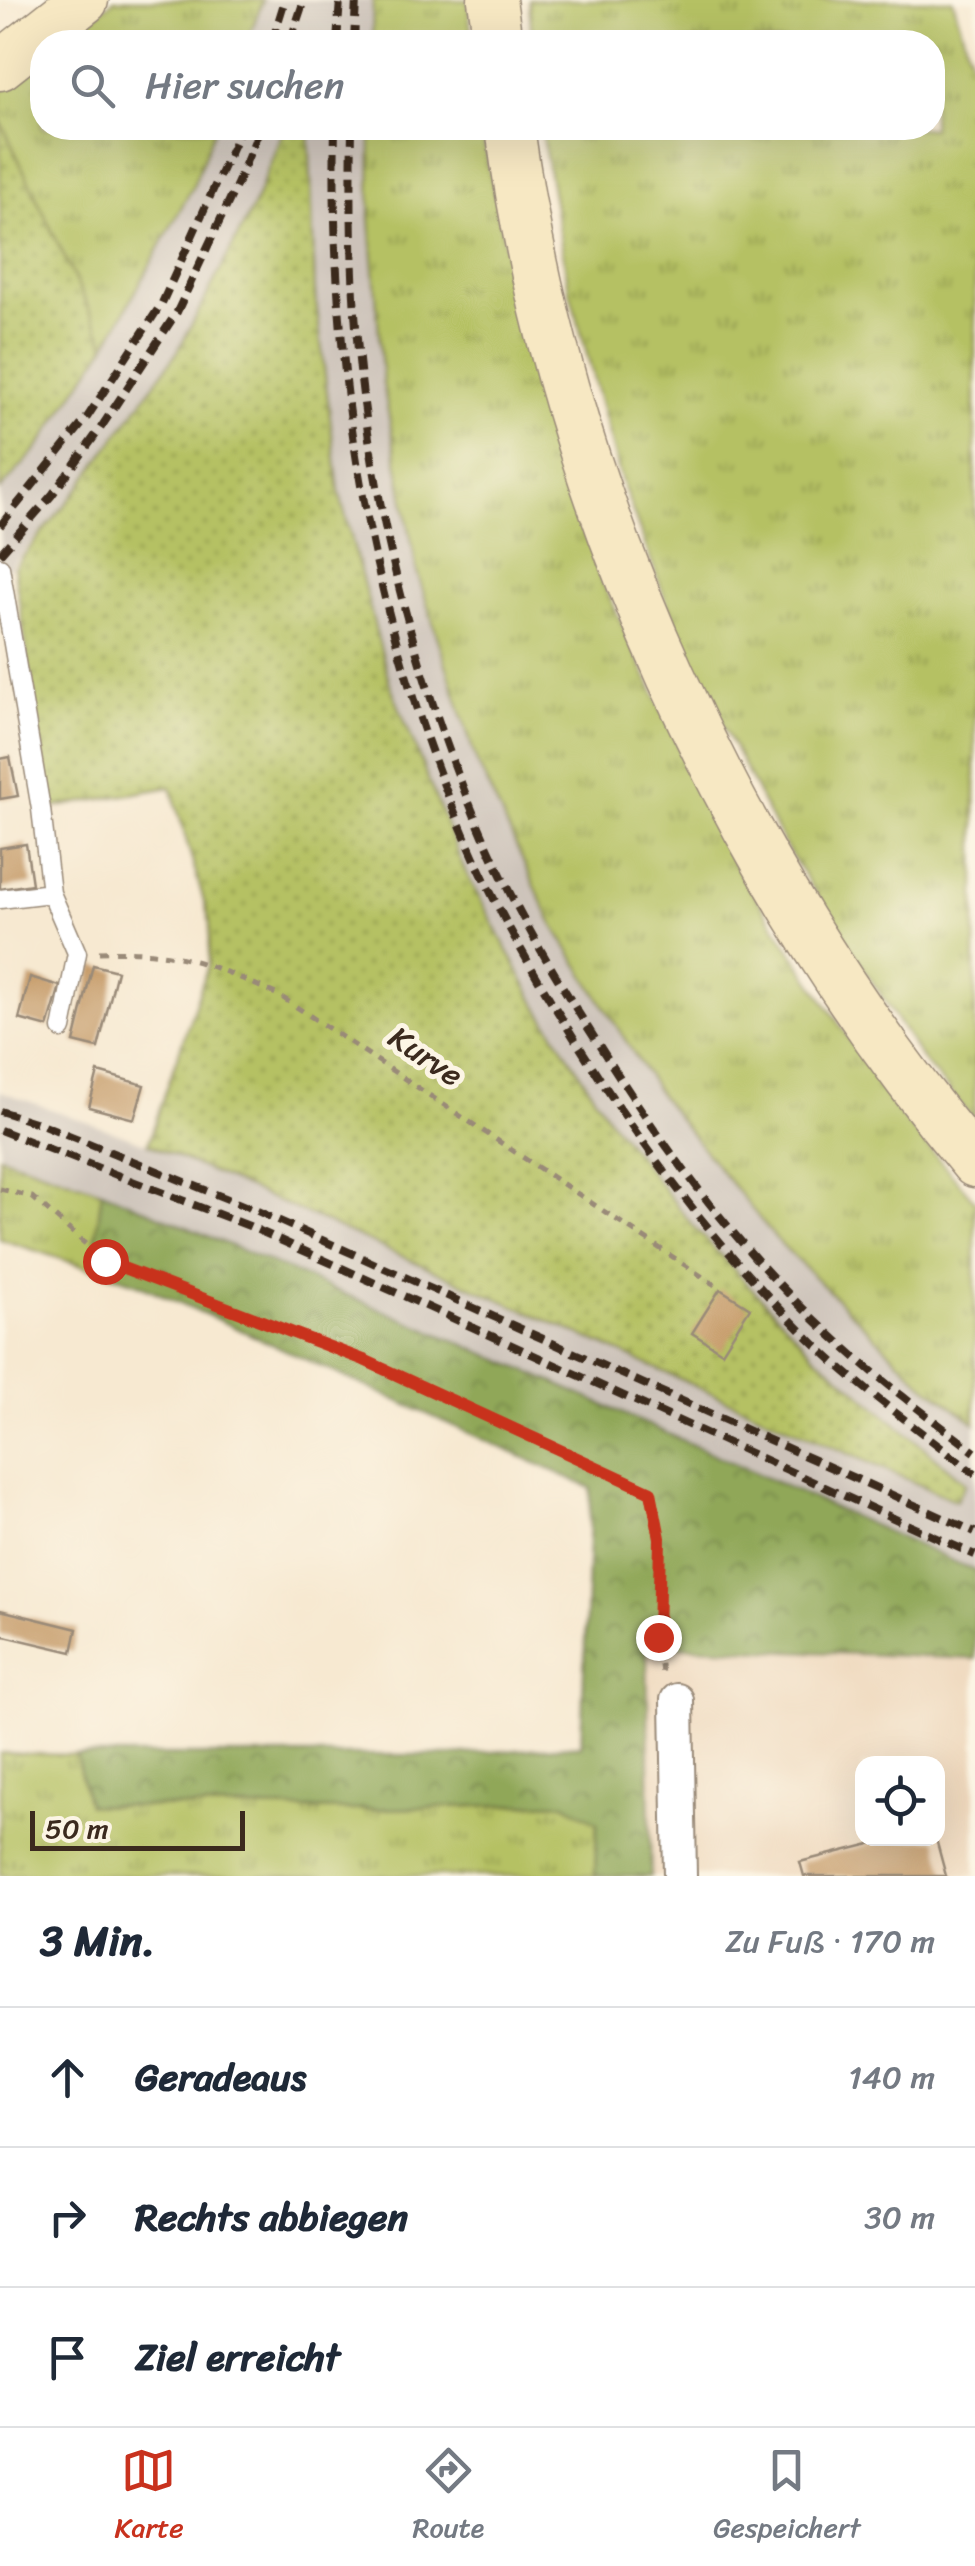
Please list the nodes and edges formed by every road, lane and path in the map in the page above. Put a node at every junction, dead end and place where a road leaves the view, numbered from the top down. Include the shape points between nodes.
1 (84, 0) edge
2 (492, 0) edge
3 (46, 30) edge
4 (496, 30) edge
5 (30, 42) edge
6 (0, 66) edge
7 (512, 140) edge
8 (0, 568) edge
9 (51, 893) junction
10 (0, 899) edge
11 (77, 953) junction
12 (62, 1029) dead end
13 (975, 1162) edge
14 (0, 1189) edge
15 (715, 1285) dead end
16 (676, 1700) joint
17 (680, 1876) edge

1 - 3 main road
2 - 4 main road
5 - 6 main road
7 - 13 main road via 541,295 570,404 659,653 800,919
8 - 9 lane
9 - 10 lane
9 - 11 lane
11 - 12 lane
11 - 15 path, Kurve via 144,950 209,963 280,996
14 - 16 path via 32,1197 105,1261 364,1360 651,1492 660,1538 660,1670
16 - 17 street

